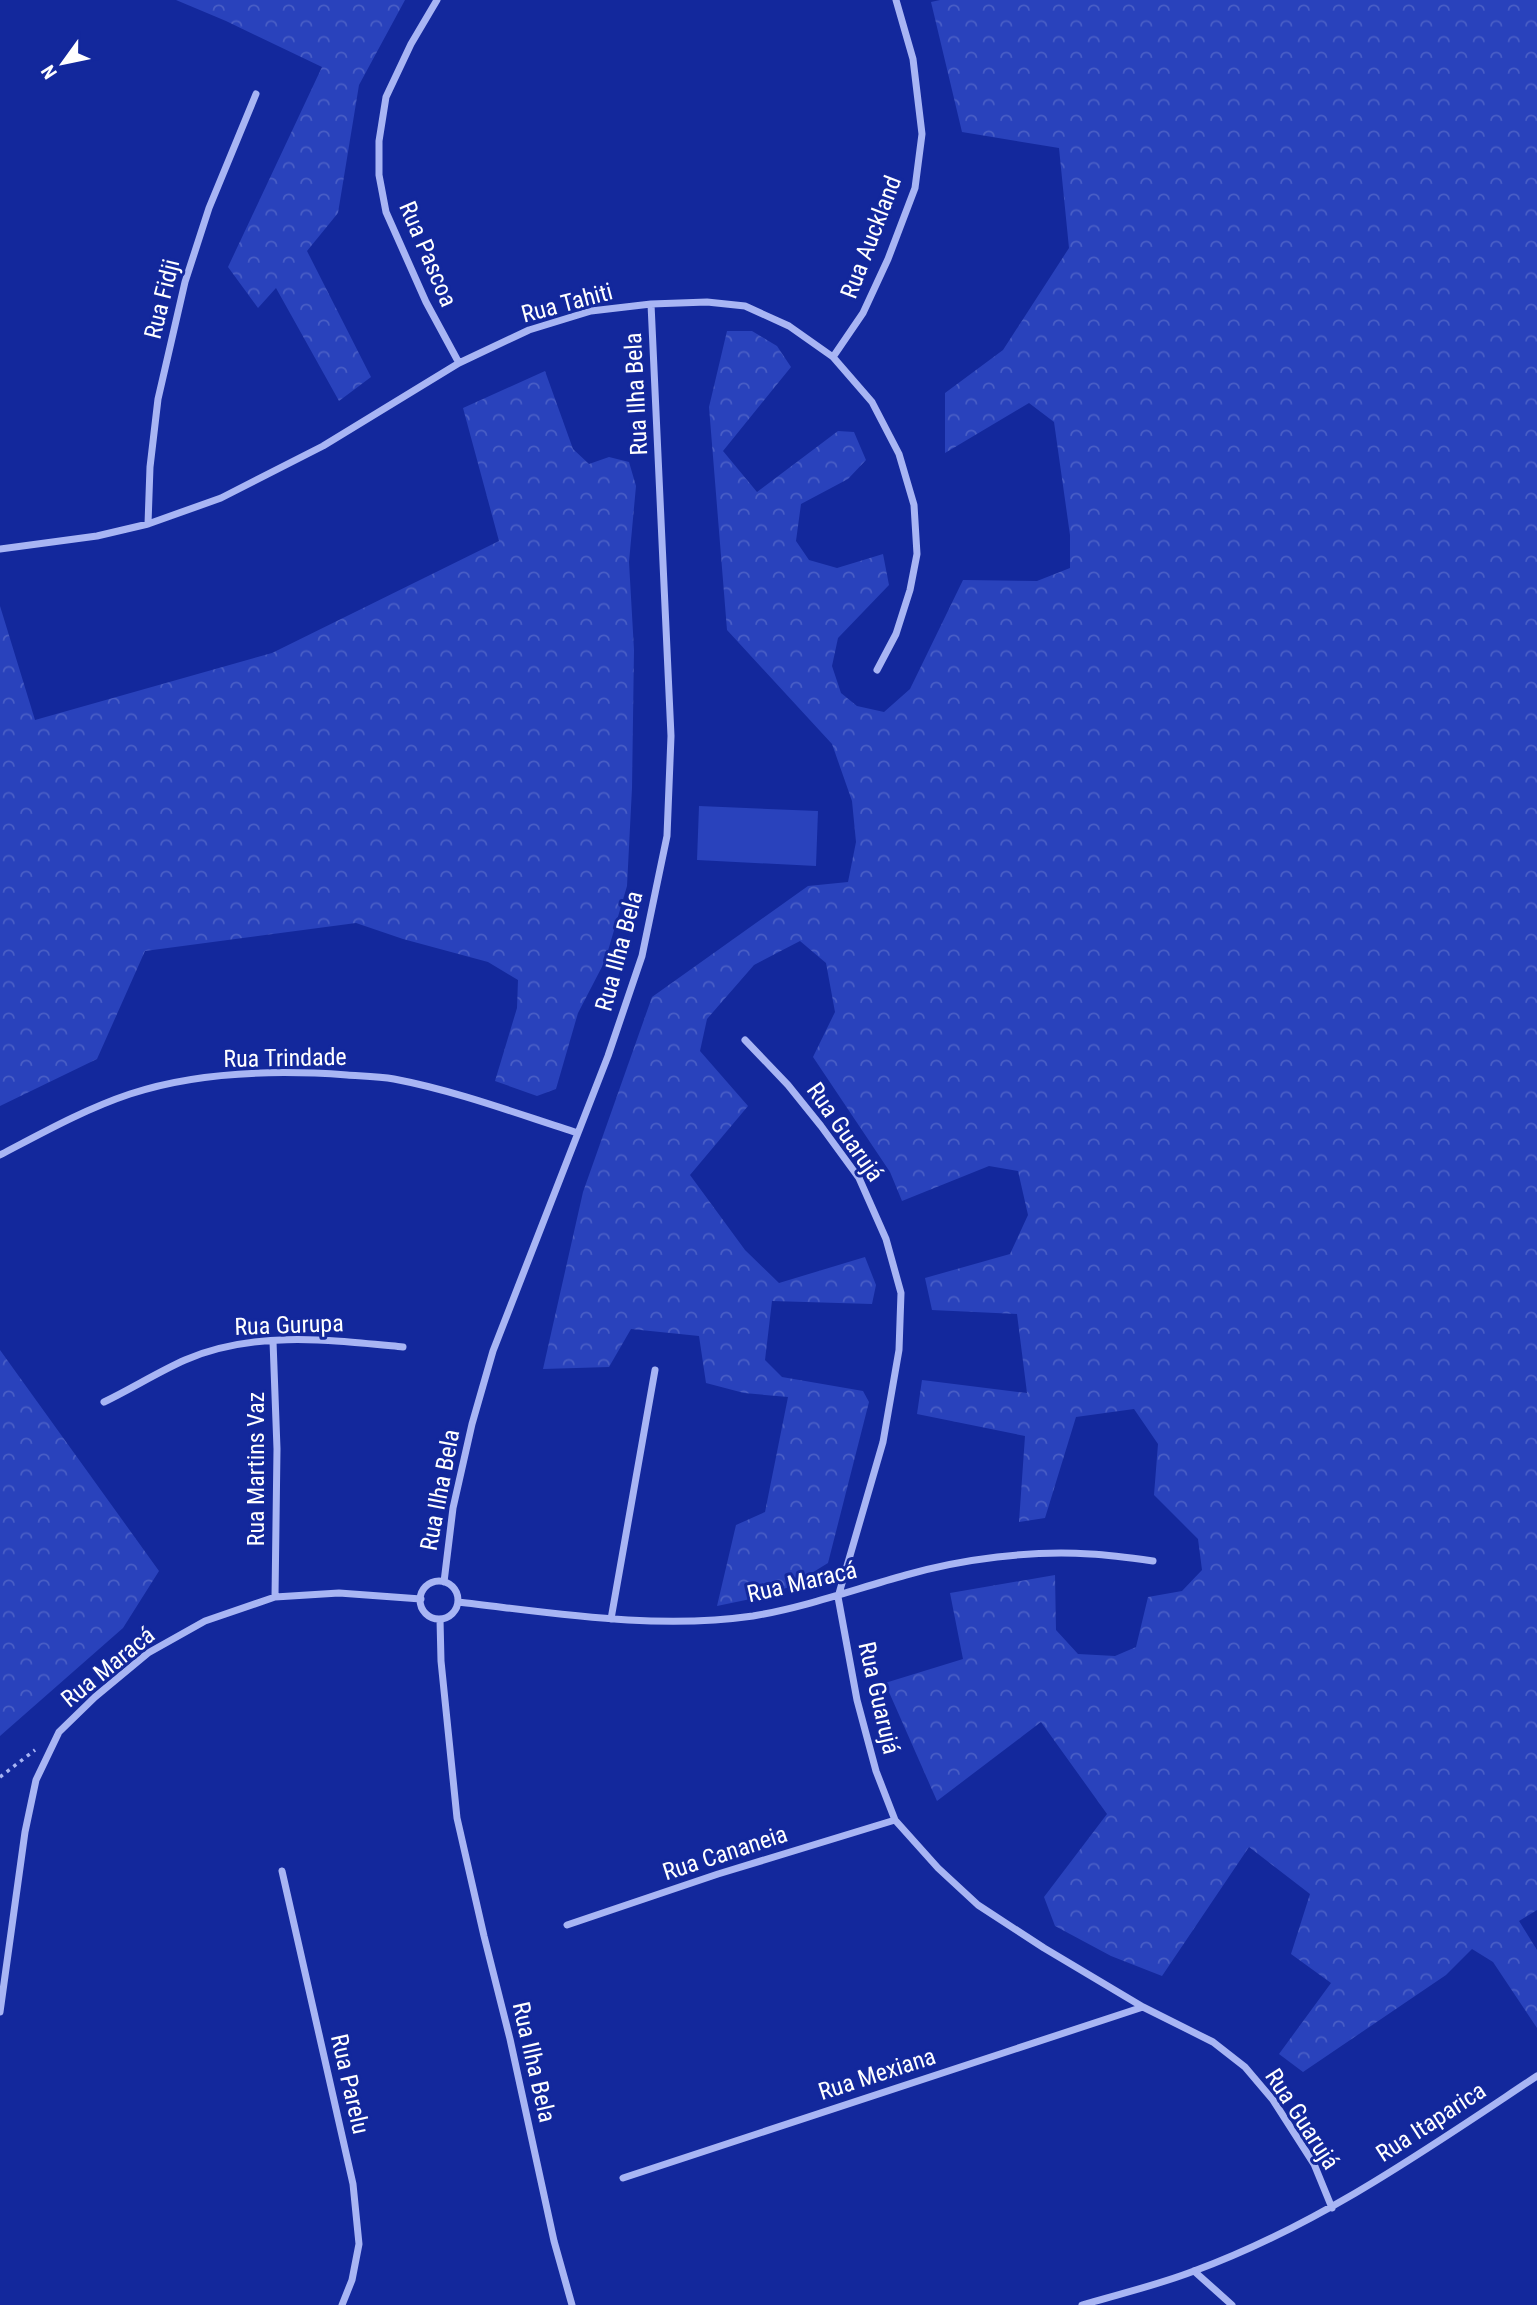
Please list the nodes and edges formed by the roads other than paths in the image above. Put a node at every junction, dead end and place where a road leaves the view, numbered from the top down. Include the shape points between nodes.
1 (437, 0) edge
2 (896, 0) edge
3 (256, 94) dead end
4 (651, 304) junction
5 (834, 357) junction
6 (459, 363) junction
7 (148, 524) junction
8 (0, 549) edge
9 (877, 670) dead end
10 (745, 1040) dead end
11 (578, 1133) junction
12 (0, 1155) edge
13 (273, 1341) junction
14 (404, 1347) dead end
15 (655, 1370) dead end
16 (104, 1402) dead end
17 (1153, 1561) dead end
18 (443, 1582) junction
19 (275, 1597) junction
20 (838, 1597) junction
21 (421, 1599) junction
22 (458, 1602) junction
23 (440, 1619) junction
24 (611, 1619) junction
25 (895, 1820) junction
26 (282, 1871) dead end
27 (567, 1925) dead end
28 (1143, 2007) junction
29 (0, 2012) edge
30 (1537, 2076) edge
31 (623, 2178) dead end
32 (1332, 2208) junction
33 (1194, 2271) junction
34 (342, 2305) edge
35 (572, 2305) edge
36 (1082, 2305) edge
37 (1232, 2305) edge

1 - 6 street, Rua Pascoa via 386,97 379,175 386,212
2 - 5 street, Rua Auckland via 913,59 922,134 915,188 863,313
3 - 7 street, Rua Fidji via 209,208 185,282 158,399
4 - 5 street, Rua Tahiti via 745,306 789,326
4 - 6 street, Rua Tahiti via 591,312 541,326
4 - 11 street, Rua Ilha Bela via 671,736 667,836 642,956
5 - 9 street, Rua Tahiti via 872,402 899,454 914,505 917,554 911,590
6 - 7 street, Rua Tahiti via 323,446 221,498
7 - 8 street, Rua Tahiti
10 - 20 street, Rua Guarujá via 788,1085 859,1178 886,1239 901,1293 899,1350 883,1442
11 - 12 street, Rua Trindade via 393,1078 307,1072 235,1074 131,1094
11 - 18 street, Rua Ilha Bela via 493,1351 453,1507
13 - 14 street, Rua Gurupa via 325,1339
13 - 16 street, Rua Gurupa via 224,1347 186,1360
13 - 19 street, Rua Martins Vaz via 278,1449
15 - 24 street
17 - 20 street, Rua Maracá via 1089,1553 1027,1555 907,1574
18 - 21 street via 426,1587
18 - 22 street via 454,1588
19 - 21 street, Rua Maracá via 339,1593
19 - 29 street, Rua Maracá via 205,1621 148,1653 59,1732 36,1780 24,1832
20 - 24 street, Rua Maracá via 752,1616 690,1622
20 - 25 street, Rua Guarujá via 857,1700
21 - 23 street via 424,1611
22 - 23 street via 451,1615
22 - 24 street, Rua Maracá
23 - 35 street, Rua Ilha Bela via 457,1818
25 - 27 street, Rua Cananeia
25 - 28 street, Rua Guarujá via 978,1905
26 - 34 street, Rua Parelu via 353,2184 359,2244
28 - 31 street, Rua Mexiana
28 - 32 street, Rua Guarujá via 1213,2042 1245,2067 1273,2100 1307,2154
30 - 32 street, Rua Itaparica
32 - 33 street, Rua Itaparica
33 - 36 street, Rua Itaparica
33 - 37 street

